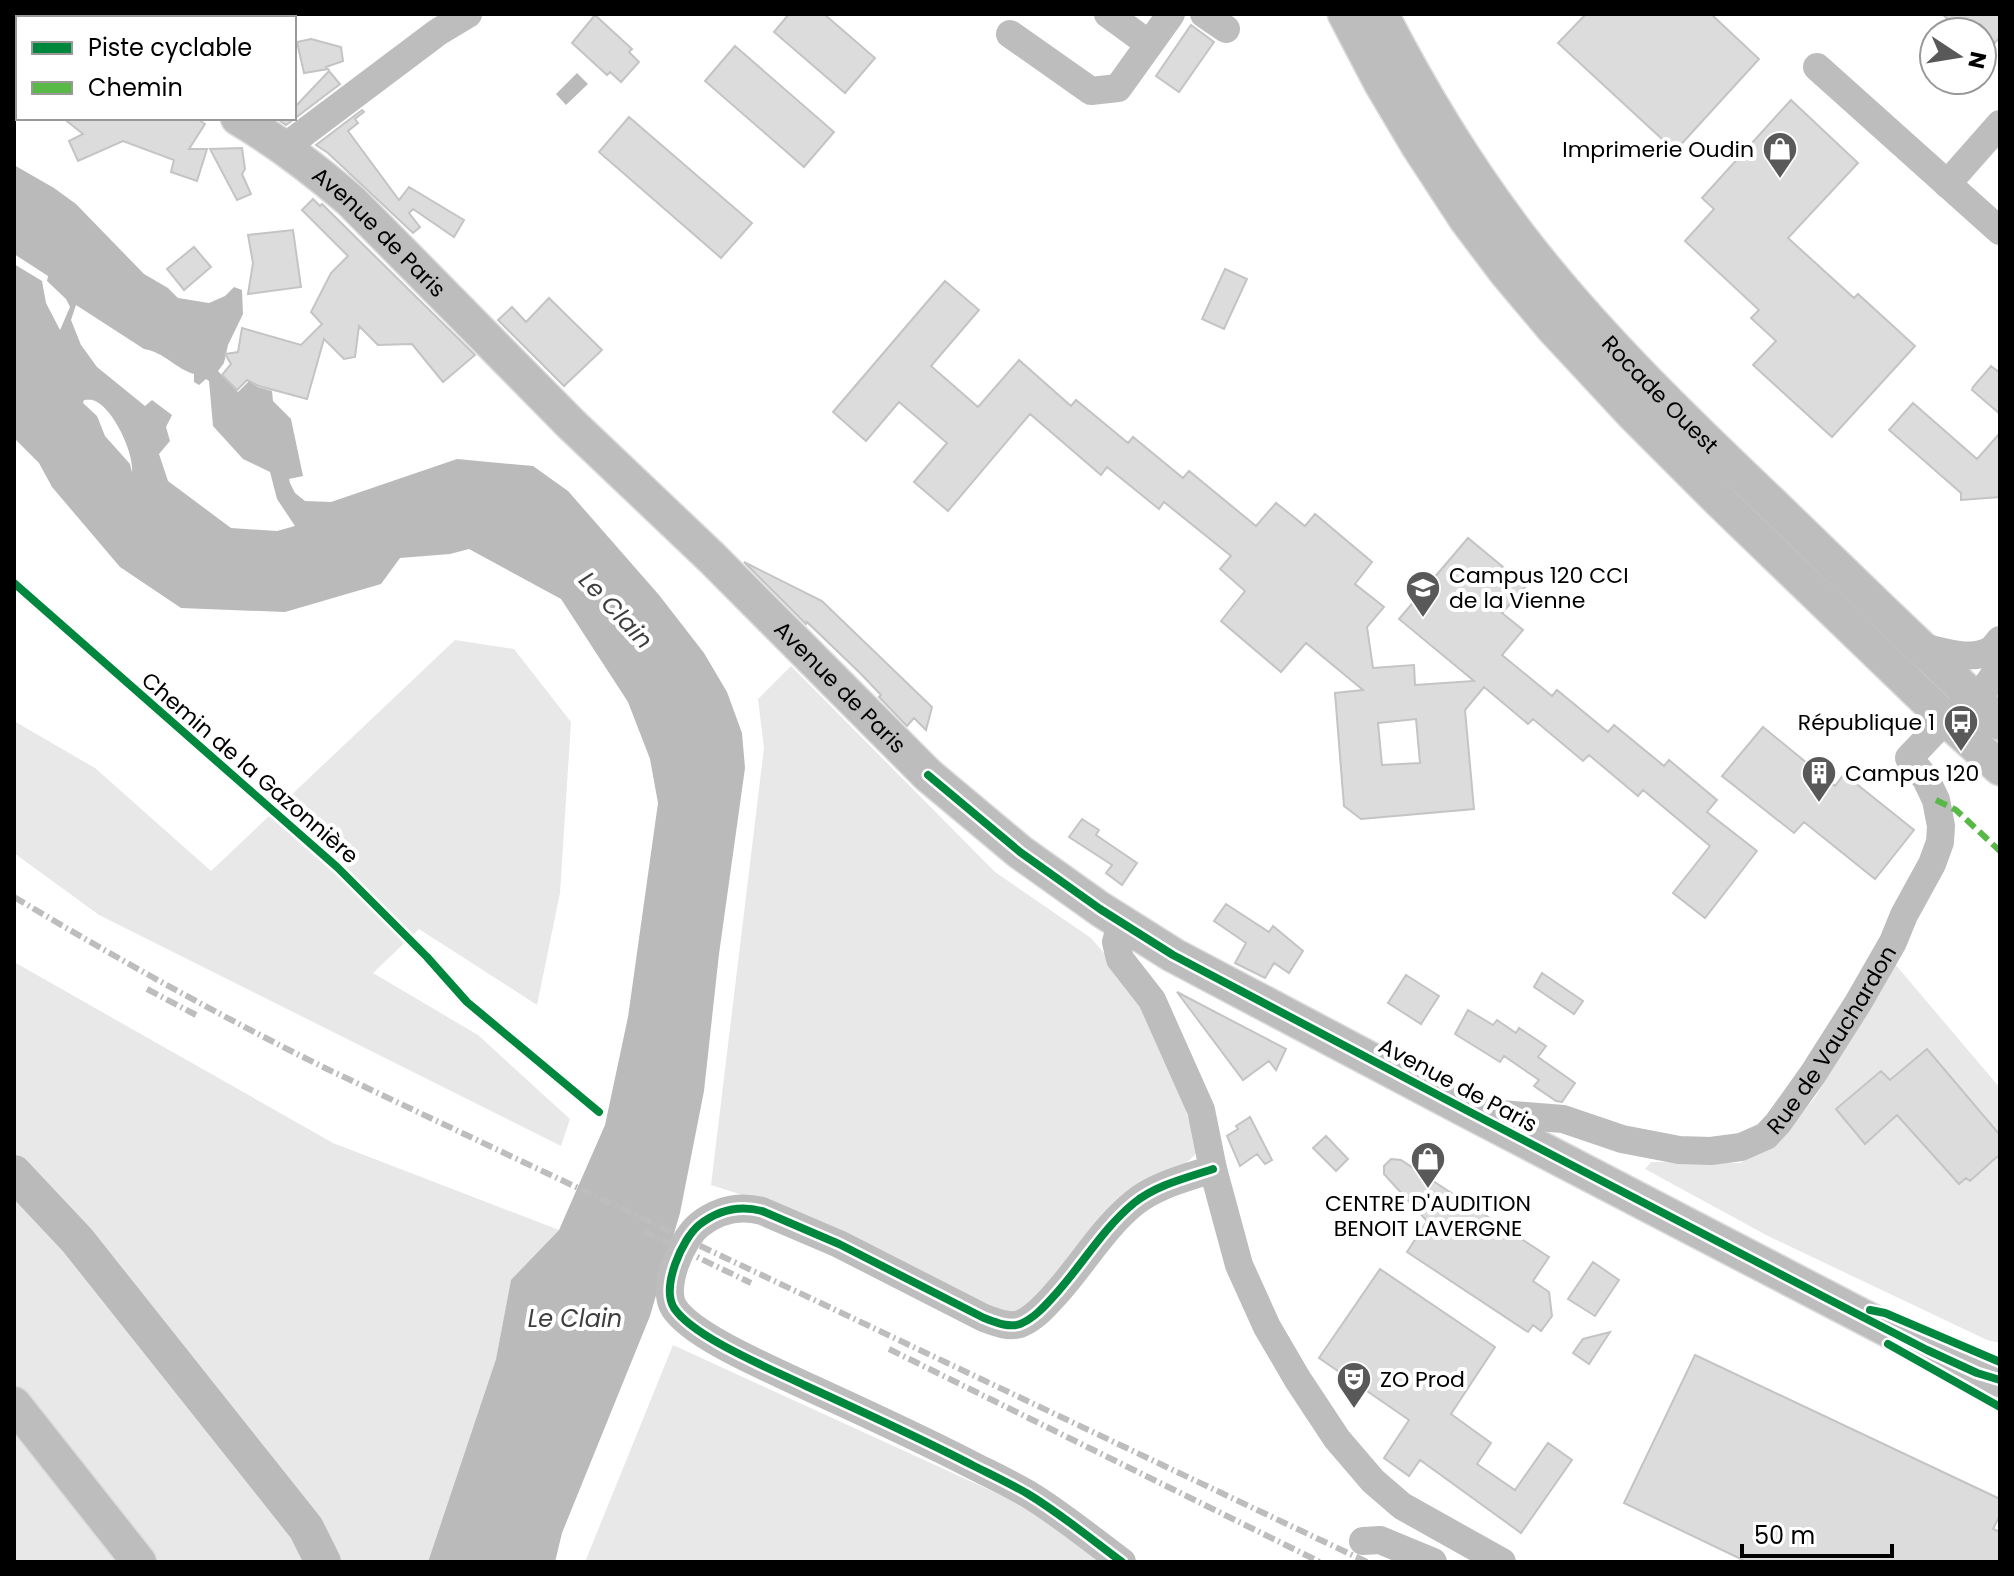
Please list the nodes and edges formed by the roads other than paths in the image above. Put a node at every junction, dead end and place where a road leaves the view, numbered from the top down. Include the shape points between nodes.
1 (468, 14) edge
2 (1108, 14) edge
3 (1171, 14) edge
4 (1345, 14) edge
5 (1381, 14) edge
6 (1010, 34) dead end
7 (1149, 44) junction
8 (1817, 67) dead end
9 (241, 120) edge
10 (2000, 124) edge
11 (285, 147) junction
12 (1947, 184) junction
13 (2000, 231) edge
14 (1919, 646) junction
15 (1997, 652) edge
16 (1969, 693) junction
17 (1946, 719) junction
18 (2000, 723) edge
19 (2000, 768) edge
20 (1121, 923) junction
21 (1468, 1111) junction
22 (1213, 1169) junction
23 (2000, 1380) edge
24 (14, 1404) edge
25 (1363, 1541) dead end
26 (139, 1562) edge
27 (1122, 1562) edge
28 (1433, 1562) edge
29 (1502, 1562) edge

1 - 11 street
2 - 7 street
3 - 7 street
4 - 17 main road via 1466,219 1544,317 1633,414
5 - 14 main road, Rocade Ouest via 1446,132 1580,310 1655,390
6 - 7 street via 1091,91 1118,88
8 - 12 street
9 - 11 main road, Avenue de Paris
10 - 12 street
11 - 20 main road, Avenue de Paris via 351,201 928,775 1020,852
12 - 13 street
14 - 15 street via 1952,654
14 - 16 main road, Rocade Ouest
15 - 16 street via 1982,693
16 - 17 street
16 - 18 main road, Rocade Ouest
17 - 19 main road
17 - 21 street, Rue de Vauchardon via 1909,758 1936,800 1941,826 1932,864 1858,1003 1766,1136 1741,1147 1679,1150 1622,1139 1563,1119
20 - 21 main road, Avenue de Paris
20 - 22 street via 1116,942 1120,959 1152,1000 1173,1046 1201,1110
21 - 23 main road, Avenue de Paris via 1927,1350
22 - 27 street via 1144,1195 1108,1229 1041,1310 1017,1325 984,1318 839,1244 750,1208 724,1211 699,1225 675,1264 672,1306 700,1330 735,1352 1028,1494
22 - 29 street via 1239,1265 1267,1327 1337,1439 1402,1506
24 - 26 main road
25 - 28 street via 1380,1540

